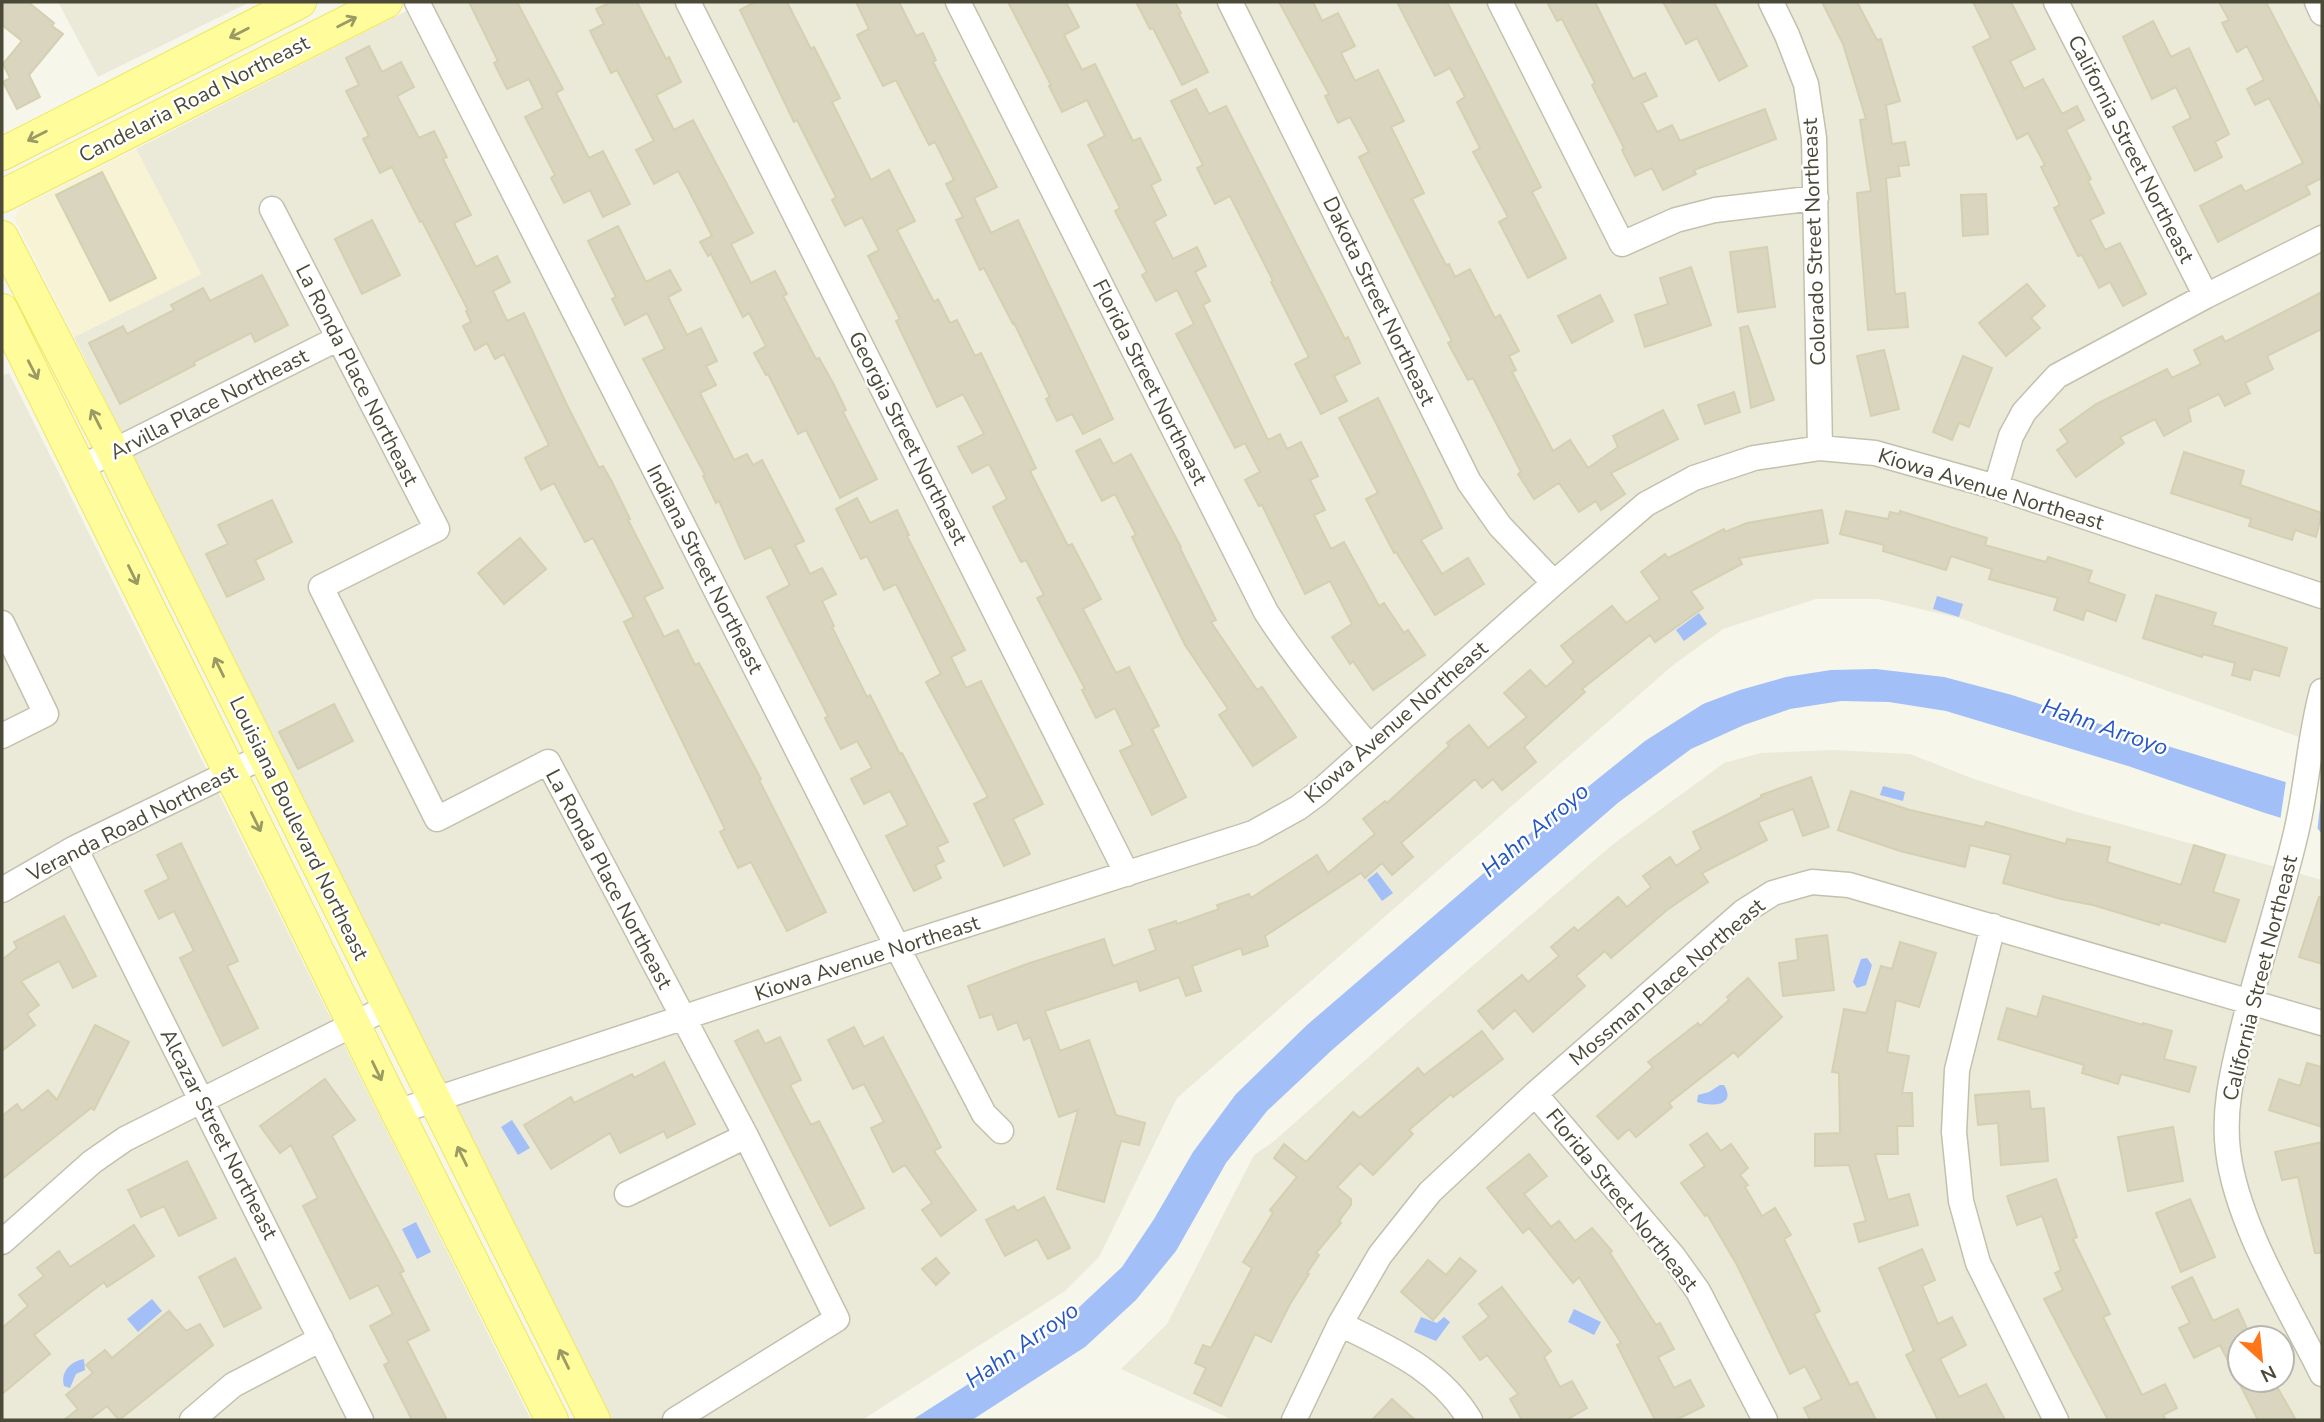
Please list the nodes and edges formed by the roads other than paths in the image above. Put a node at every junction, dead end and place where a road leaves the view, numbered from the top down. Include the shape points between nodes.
1 (300, 2) edge
2 (386, 2) edge
3 (417, 2) edge
4 (688, 2) edge
5 (958, 2) edge
6 (1230, 2) edge
7 (1500, 2) edge
8 (1771, 2) edge
9 (2056, 2) edge
10 (2316, 2) edge
11 (2322, 13) edge
12 (2, 154) edge
13 (2, 196) edge
14 (1816, 198) junction
15 (272, 209) dead end
16 (2, 237) edge
17 (2322, 238) edge
18 (2206, 296) junction
19 (2, 310) edge
20 (337, 339) junction
21 (1819, 448) junction
22 (113, 452) junction
23 (80, 468) junction
24 (1996, 487) junction
25 (1554, 583) junction
26 (2322, 596) edge
27 (2, 623) edge
28 (2322, 691) edge
29 (2, 736) edge
30 (1369, 746) junction
31 (264, 756) junction
32 (231, 772) junction
33 (75, 848) junction
34 (1127, 874) junction
35 (2, 890) edge
36 (1993, 926) junction
37 (897, 947) junction
38 (2249, 1002) junction
39 (388, 1007) junction
40 (683, 1018) junction
41 (354, 1023) junction
42 (2322, 1023) edge
43 (1535, 1094) junction
44 (202, 1099) junction
45 (435, 1100) junction
46 (397, 1112) junction
47 (1001, 1131) dead end
48 (746, 1136) junction
49 (627, 1194) dead end
50 (2, 1242) edge
51 (1340, 1324) junction
52 (321, 1339) junction
53 (2322, 1374) edge
54 (192, 1420) edge
55 (362, 1420) edge
56 (552, 1420) edge
57 (594, 1420) edge
58 (675, 1420) edge
59 (1294, 1420) edge
60 (1470, 1420) edge
61 (1765, 1420) edge
62 (2056, 1420) edge

1 -> 12 main road, Candelaria Road Northeast
13 -> 2 main road, Candelaria Road Northeast
3 - 37 street, Indiana Street Northeast
4 - 34 street, Georgia Street Northeast
5 - 30 street, Florida Street Northeast via 1266,612 1320,689
6 - 25 street, Dakota Street Northeast via 1469,482 1500,526
7 - 14 street via 1622,244 1676,220 1715,210
8 - 14 street, Colorado Street Northeast via 1805,84 1814,138
9 - 18 street, California Street Northeast
10 - 11 street
14 - 21 street, Colorado Street Northeast
15 - 20 street, La Ronda Place Northeast
22 -> 16 main road, Louisiana Boulevard Northeast
17 - 18 street
18 - 24 street via 2057,376 2024,412 2011,436
19 -> 23 main road, Louisiana Boulevard Northeast
20 - 22 street, Arvilla Place Northeast
20 - 40 street, La Ronda Place Northeast via 437,528 321,587 436,818 548,762
21 - 24 street, Kiowa Avenue Northeast via 1875,453
21 - 25 street, Kiowa Avenue Northeast via 1754,458 1694,478 1646,504
22 - 23 street, Arvilla Place Northeast
31 -> 22 main road, Louisiana Boulevard Northeast
23 -> 32 main road, Louisiana Boulevard Northeast
24 - 26 street, Kiowa Avenue Northeast
25 - 30 street, Kiowa Avenue Northeast
27 - 29 street via 46,714
28 - 38 street, California Street Northeast via 2296,835
30 - 34 street, Kiowa Avenue Northeast via 1298,808 1253,832
31 - 32 street, Veranda Road Northeast
31 - 39 main road, Louisiana Boulevard Northeast
32 - 33 street, Veranda Road Northeast
32 -> 41 main road, Louisiana Boulevard Northeast
33 - 35 street, Veranda Road Northeast
33 - 44 street, Alcazar Street Northeast
34 - 37 street, Kiowa Avenue Northeast
36 - 38 street, Mossman Place Northeast
36 - 43 street, Mossman Place Northeast via 1849,886 1812,882 1773,893 1743,912
36 - 62 street via 1957,1070 1954,1132 1961,1201 1978,1263
37 - 40 street, Kiowa Avenue Northeast
37 - 47 street, Indiana Street Northeast via 984,1114
38 - 42 street, Mossman Place Northeast
38 - 53 street, California Street Northeast via 2228,1091 2228,1152 2255,1239
39 - 41 street
39 - 45 main road, Louisiana Boulevard Northeast
40 - 45 street, Kiowa Avenue Northeast
40 - 48 street, La Ronda Place Northeast
41 - 44 street
41 -> 46 main road, Louisiana Boulevard Northeast
43 - 51 street, Mossman Place Northeast via 1430,1192 1380,1255
43 - 61 street, Florida Street Northeast via 1698,1291
44 - 50 street via 125,1139 92,1162
44 - 52 street, Alcazar Street Northeast
45 - 46 street, Kiowa Avenue Northeast
57 -> 45 main road, Louisiana Boulevard Northeast
46 - 56 main road, Louisiana Boulevard Northeast
48 - 49 street
48 - 58 street, La Ronda Place Northeast via 838,1319
51 - 59 street, Mossman Place Northeast
51 - 60 street via 1408,1357 1437,1381
52 - 54 street via 233,1385
52 - 55 street, Alcazar Street Northeast

